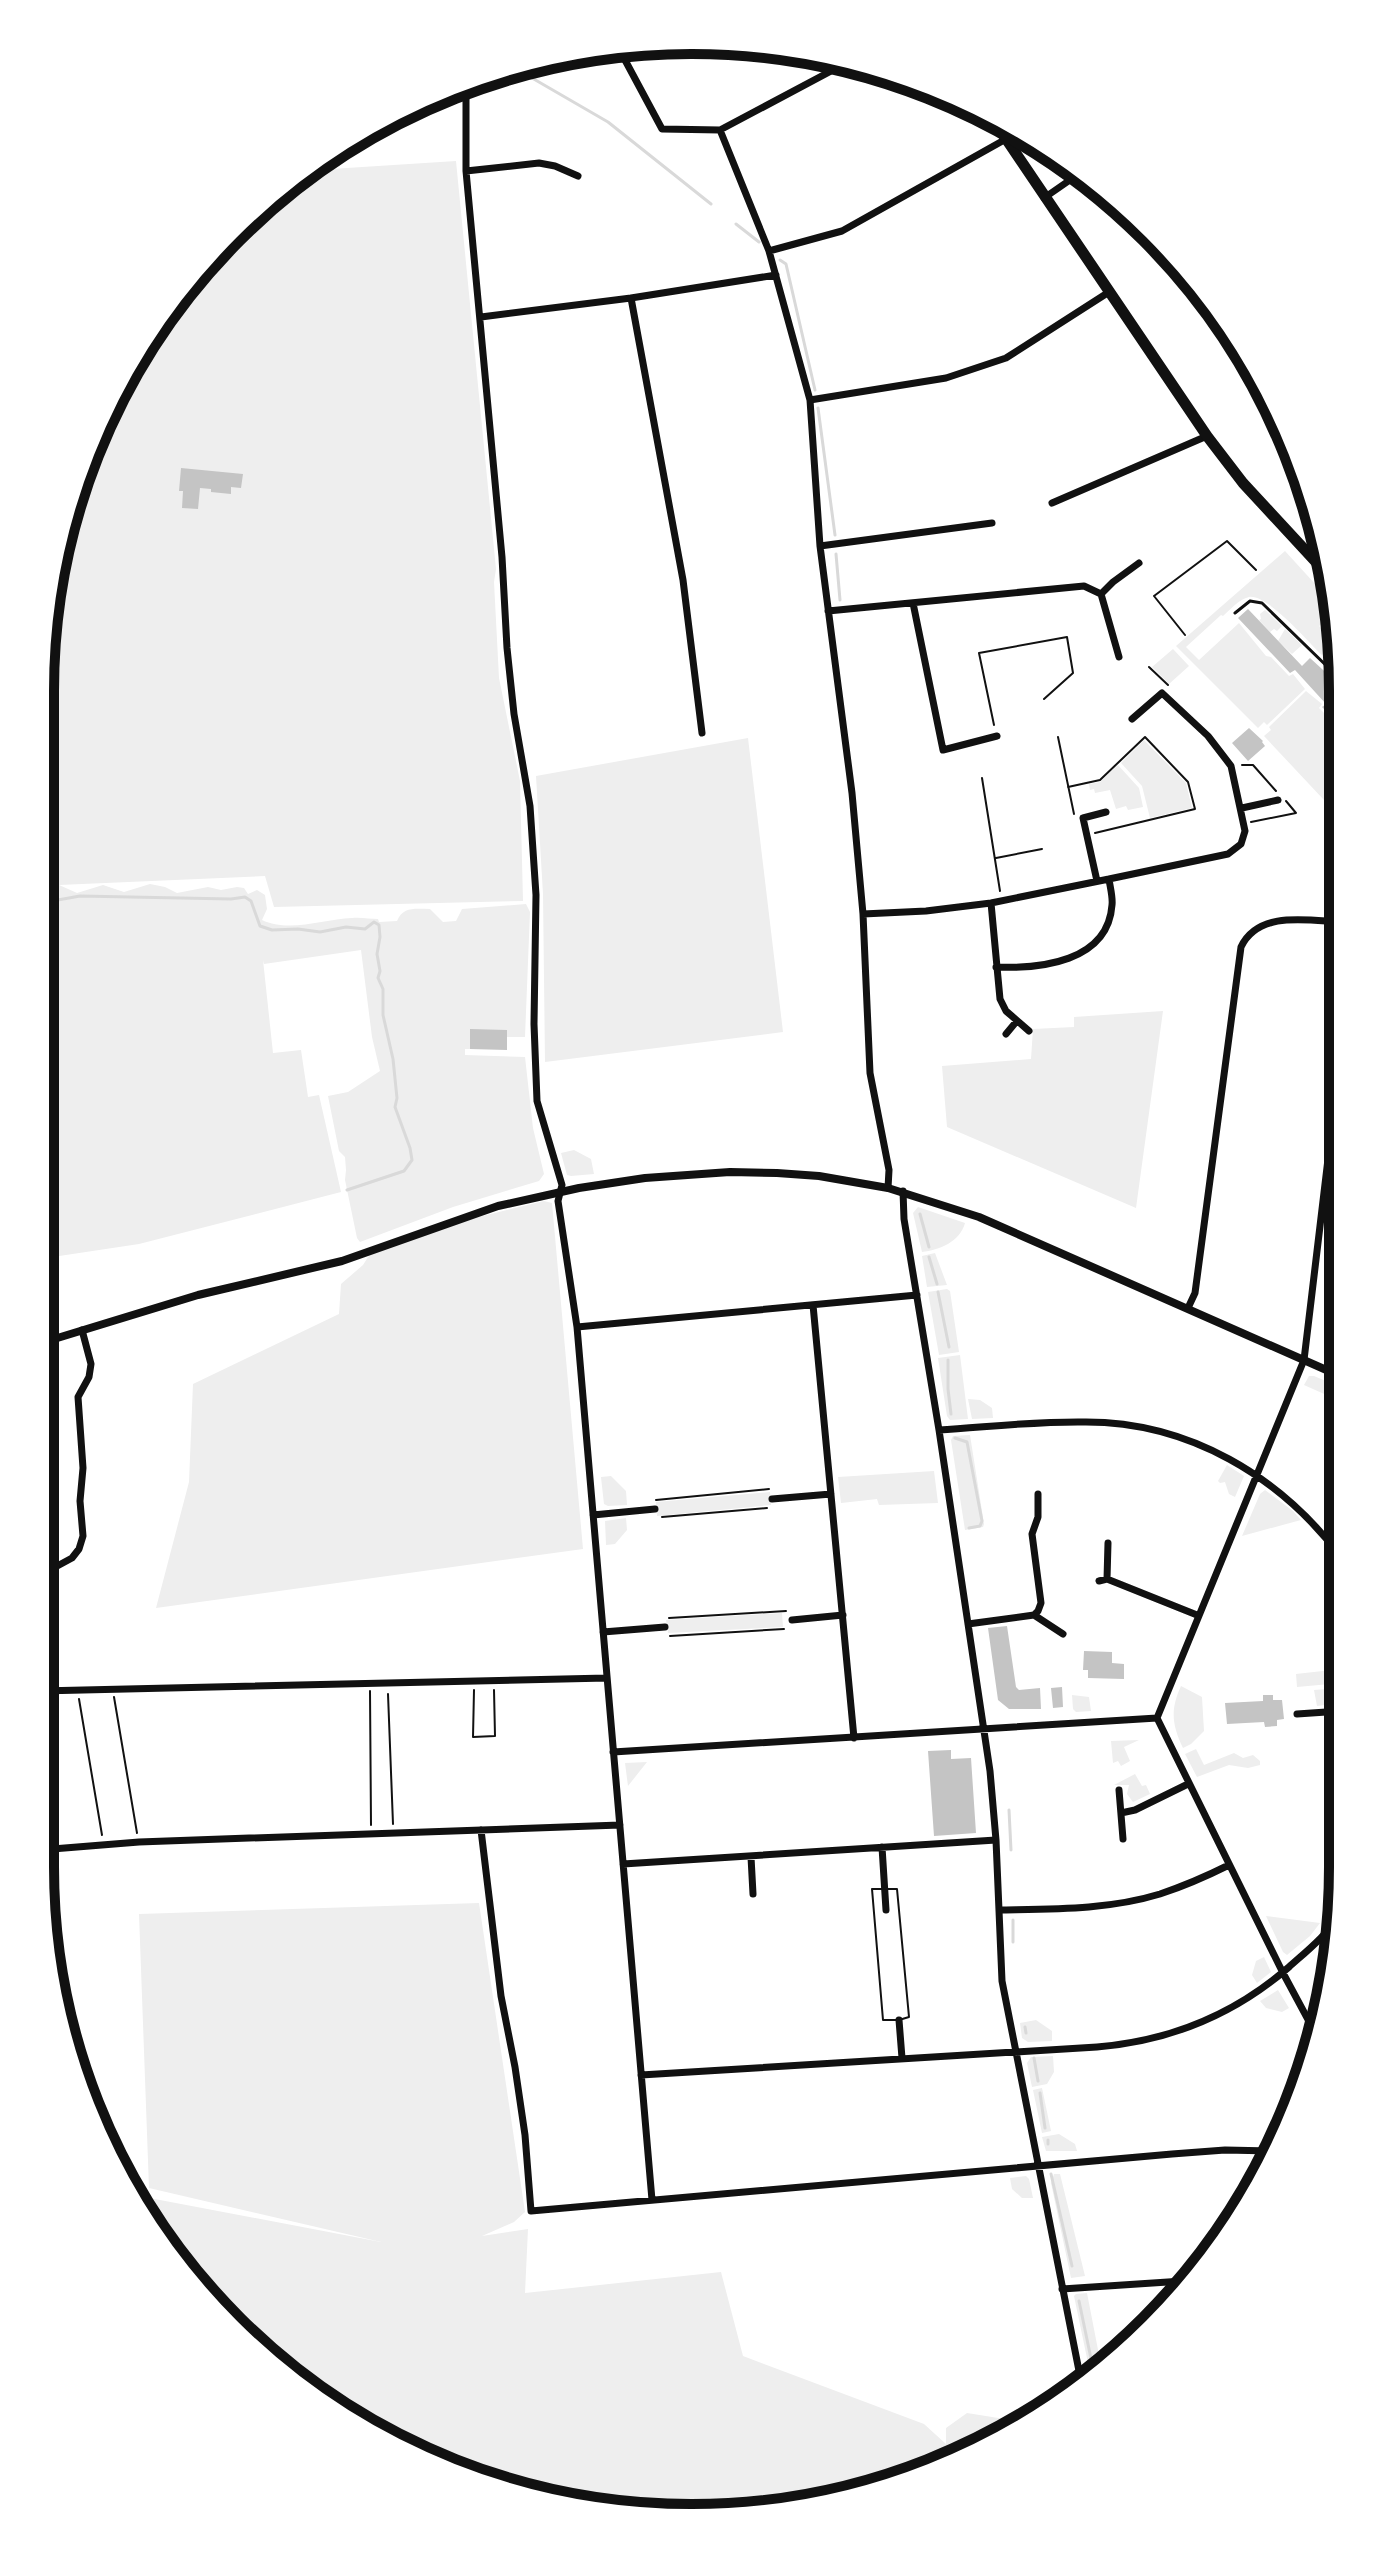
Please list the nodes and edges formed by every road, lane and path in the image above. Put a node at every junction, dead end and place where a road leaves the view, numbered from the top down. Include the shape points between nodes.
1 (624, 58) edge
2 (833, 70) edge
3 (466, 96) edge
4 (720, 130) junction
5 (1004, 136) edge
6 (1006, 139) junction
7 (466, 171) junction
8 (578, 176) dead end
9 (1071, 179) edge
10 (1044, 198) junction
11 (769, 251) junction
12 (776, 275) junction
13 (1109, 292) junction
14 (631, 298) junction
15 (481, 317) junction
16 (810, 400) junction
17 (1207, 436) junction
18 (1052, 503) dead end
19 (992, 523) dead end
20 (820, 546) junction
21 (1316, 562) edge
22 (1139, 563) dead end
23 (1256, 570) dead end
24 (1101, 594) junction
25 (913, 603) junction
26 (828, 611) junction
27 (1235, 613) dead end
28 (1185, 635) dead end
29 (1119, 657) dead end
30 (1328, 667) edge
31 (1044, 699) dead end
32 (1132, 719) dead end
33 (702, 733) dead end
34 (997, 736) joint
35 (1058, 737) dead end
36 (982, 778) dead end
37 (1068, 787) junction
38 (1278, 800) dead end
39 (1242, 808) junction
40 (1106, 812) dead end
41 (1084, 822) junction
42 (1086, 835) junction
43 (1042, 849) dead end
44 (995, 858) junction
45 (1109, 879) junction
46 (1097, 881) junction
47 (1001, 900) junction
48 (991, 903) junction
49 (863, 914) junction
50 (1329, 922) edge
51 (996, 967) junction
52 (1016, 1022) junction
53 (1029, 1031) dead end
54 (1006, 1034) dead end
55 (1329, 1151) edge
56 (888, 1188) junction
57 (903, 1191) junction
58 (560, 1192) junction
59 (917, 1295) junction
60 (813, 1305) junction
61 (1188, 1308) junction
62 (577, 1327) junction
63 (82, 1330) junction
64 (54, 1339) edge
65 (1304, 1360) junction
66 (1329, 1371) edge
67 (939, 1430) junction
68 (1255, 1474) junction
69 (771, 1489) dead end
70 (831, 1494) junction
71 (1038, 1494) dead end
72 (772, 1503) joint
73 (655, 1509) junction
74 (593, 1515) junction
75 (1329, 1541) edge
76 (1108, 1543) dead end
77 (54, 1568) edge
78 (795, 1610) dead end
79 (843, 1615) junction
80 (1034, 1615) junction
81 (1197, 1615) junction
82 (792, 1620) dead end
83 (968, 1624) junction
84 (665, 1627) junction
85 (784, 1629) dead end
86 (603, 1632) junction
87 (1063, 1634) dead end
88 (607, 1678) junction
89 (474, 1681) junction
90 (493, 1681) junction
91 (370, 1683) junction
92 (387, 1683) junction
93 (78, 1690) junction
94 (113, 1690) junction
95 (54, 1691) edge
96 (1329, 1712) edge
97 (1297, 1714) dead end
98 (1157, 1718) junction
99 (983, 1730) junction
100 (854, 1738) junction
101 (613, 1752) junction
102 (1188, 1784) junction
103 (1119, 1790) dead end
104 (1121, 1813) junction
105 (620, 1825) junction
106 (481, 1830) junction
107 (394, 1833) junction
108 (371, 1834) junction
109 (1123, 1839) dead end
110 (996, 1840) junction
111 (139, 1842) junction
112 (104, 1844) junction
113 (882, 1847) junction
114 (54, 1849) edge
115 (751, 1857) junction
116 (623, 1864) junction
117 (1229, 1865) junction
118 (884, 1889) junction
119 (753, 1894) dead end
120 (886, 1910) dead end
121 (999, 1910) junction
122 (1326, 1933) edge
123 (1283, 1973) junction
124 (899, 2020) junction
125 (1309, 2022) edge
126 (1014, 2052) junction
127 (902, 2058) junction
128 (641, 2075) junction
129 (1262, 2151) edge
130 (1037, 2165) junction
131 (652, 2200) junction
132 (1175, 2281) edge
133 (1062, 2289) junction
134 (1079, 2373) edge

1 - 4 street via 662,129
2 - 4 street
3 - 7 street
4 - 11 street
5 - 6 main road
6 - 10 main road
6 - 11 street via 842,231
7 - 8 street via 539,163
7 - 15 street
9 - 10 street
10 - 13 main road
11 - 12 street
12 - 14 street
12 - 16 street
13 - 16 street via 1006,358 946,378
13 - 17 main road
14 - 15 street
14 - 33 street via 683,580
15 - 58 street via 507,648 530,806 537,1101
16 - 20 street
17 - 18 street
17 - 21 main road
19 - 20 street
20 - 26 street
22 - 24 street
23 - 28 path via 1227,541 1154,596
24 - 25 street via 1084,586
24 - 29 street
25 - 26 street
25 - 34 street via 943,750
26 - 49 street
27 - 30 lane via 1250,601 1262,603
31 - 34 path via 1073,673 1067,637 979,653
32 - 39 street via 1162,693 1231,766
35 - 37 path
36 - 44 path
37 - 41 path via 1076,821
37 - 42 path via 1100,780 1145,737 1188,782 1195,809
38 - 39 street
39 - 45 street via 1244,839 1228,854
40 - 41 street via 1083,818
41 - 42 street
42 - 46 street
43 - 44 path
44 - 47 path
45 - 46 street
45 - 51 street via 1112,904 1107,922 1083,953 1059,962
46 - 47 street
47 - 48 street
48 - 49 street
48 - 51 street
49 - 56 street via 868,1050
50 - 61 street via 1268,922 1251,932 1241,947 1195,1293
51 - 52 street via 1000,999
52 - 53 street
52 - 54 street
55 - 65 street
56 - 57 street
56 - 58 street via 819,1176 730,1172
57 - 59 street
57 - 61 street via 979,1217
58 - 62 street
58 - 63 street via 462,1217 342,1261 198,1295
59 - 60 street
59 - 67 street
60 - 62 street
60 - 70 street
61 - 65 street
62 - 74 street
63 - 64 street
63 - 77 street via 91,1364 77,1404 83,1536 72,1558
65 - 66 street
65 - 68 street
67 - 68 street via 1086,1421 1125,1424 1195,1442
67 - 83 street
68 - 75 street via 1296,1505
68 - 81 street
69 - 73 path
70 - 72 street
70 - 79 street
71 - 80 street via 1032,1534 1041,1603
72 - 73 path
73 - 74 street
74 - 86 street
76 - 81 street via 1103,1580
78 - 84 path
79 - 82 street
79 - 100 street
80 - 83 street
80 - 87 street
81 - 98 street
83 - 99 street
84 - 85 path
84 - 86 street
86 - 88 street
88 - 90 street
88 - 101 street
89 - 90 street
89 - 90 path via 473,1737 495,1736
89 - 92 street
91 - 92 street
91 - 94 street
91 - 108 path
92 - 107 path
93 - 94 street
93 - 95 street
93 - 112 path
94 - 111 path
96 - 97 street
98 - 99 street
98 - 102 street
99 - 100 street
99 - 110 street
100 - 101 street
101 - 105 street
102 - 104 street
102 - 117 street
103 - 104 street
104 - 109 street
105 - 106 street
105 - 116 street
106 - 107 street
106 - 131 street via 531,2211
107 - 108 street
108 - 111 street
110 - 113 street
110 - 121 street
111 - 112 street
112 - 114 street
113 - 115 street
113 - 118 street
115 - 116 street
115 - 119 street
116 - 128 street
117 - 121 street via 1158,1894 1120,1903
117 - 123 street
118 - 120 street
118 - 124 path via 897,1889 909,2017
118 - 124 path via 872,1889 883,2020
121 - 126 street via 1002,1981
122 - 123 street
123 - 125 street
123 - 126 street via 1226,2012 1158,2037
124 - 127 street
126 - 127 street
126 - 130 street
127 - 128 street
128 - 131 street
129 - 130 street
130 - 131 street
130 - 133 street
132 - 133 street
133 - 134 street

